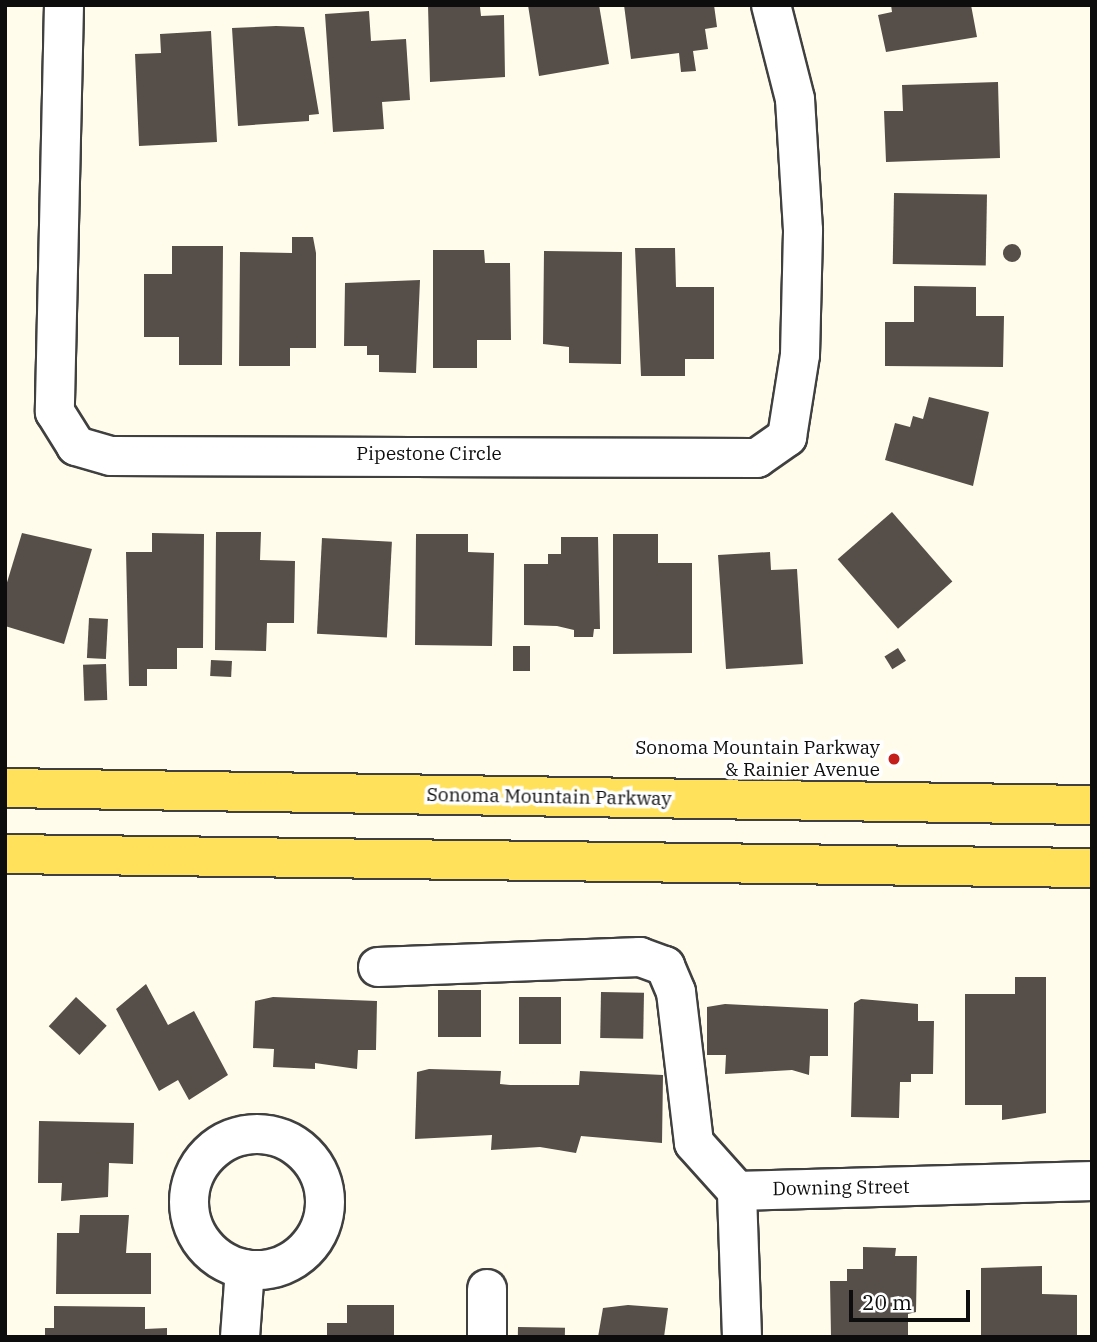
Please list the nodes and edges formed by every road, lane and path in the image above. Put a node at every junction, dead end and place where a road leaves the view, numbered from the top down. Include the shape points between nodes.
1 (64, 5) edge
2 (771, 5) edge
3 (5, 788) edge
4 (1092, 806) edge
5 (5, 854) edge
6 (1092, 868) edge
7 (378, 967) dead end
8 (1092, 1181) edge
9 (737, 1191) junction
10 (245, 1269) dead end
11 (487, 1289) dead end
12 (240, 1337) edge
13 (487, 1337) edge
14 (742, 1337) edge

1 - 2 street, Pipestone Circle via 55,412 76,446 111,456 757,458 787,437 800,355 803,230 795,99
3 - 4 main road, Sonoma Mountain Parkway
5 - 6 main road
7 - 9 street via 640,957 665,966 676,992 694,1143
8 - 9 street, Downing Street
9 - 14 street
10 - 12 street
11 - 13 street

